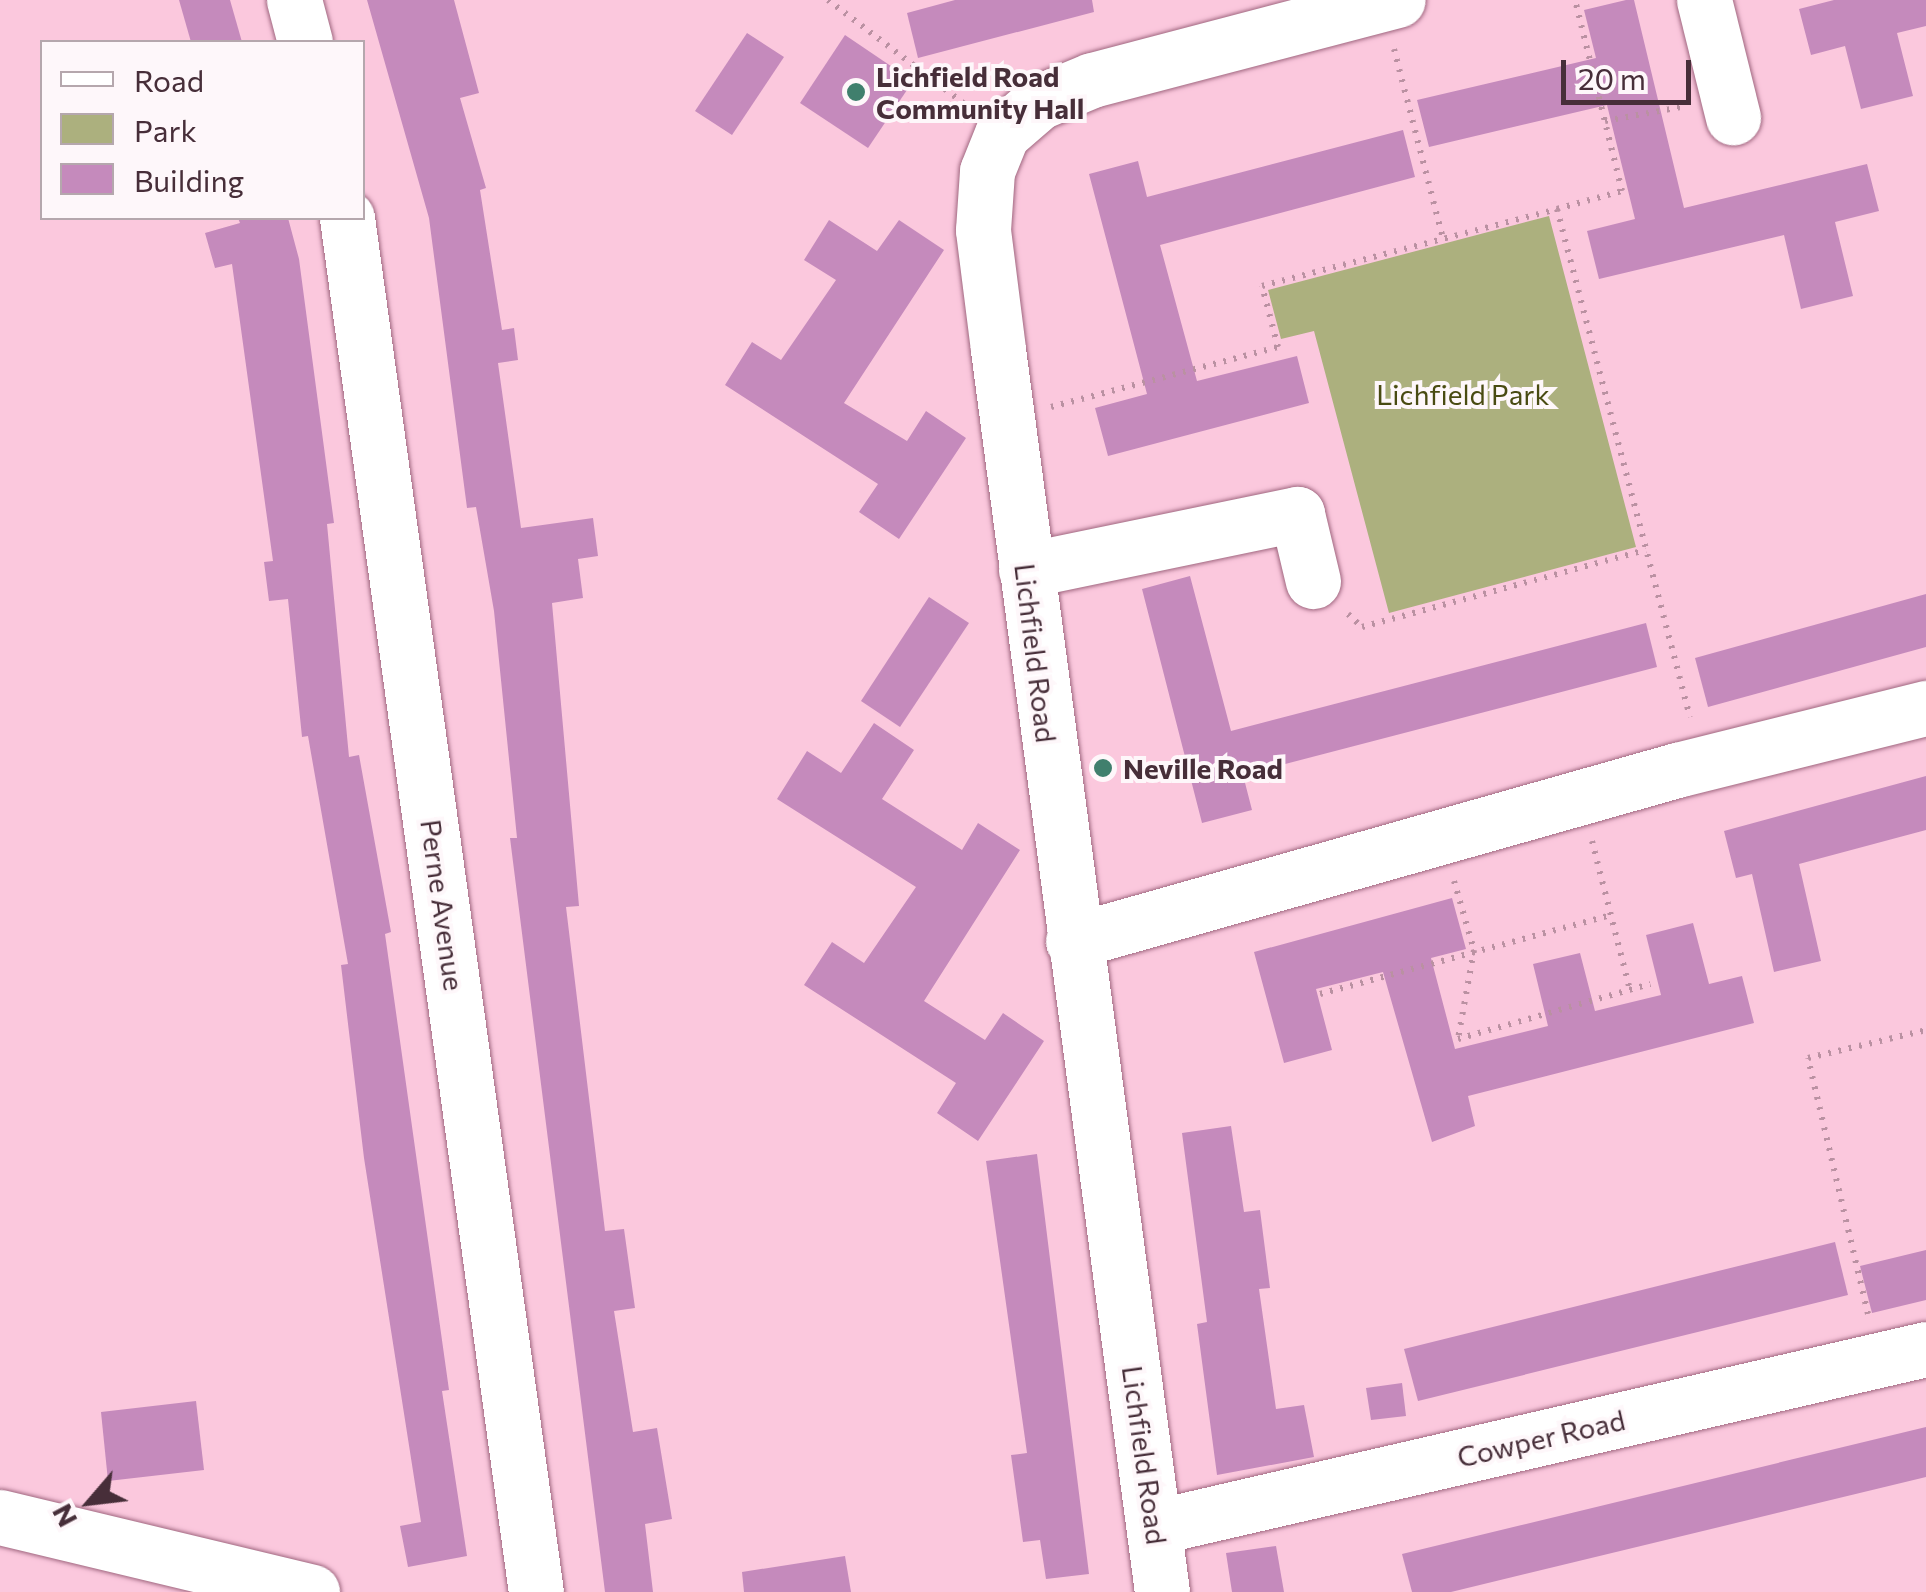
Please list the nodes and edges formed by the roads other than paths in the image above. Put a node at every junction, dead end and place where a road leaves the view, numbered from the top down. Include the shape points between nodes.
1 (294, 0) edge
2 (1704, 0) edge
3 (1390, 2) edge
4 (304, 40) edge
5 (1733, 117) road end
6 (347, 220) edge
7 (1026, 570) junction
8 (1314, 581) road end
9 (1926, 708) edge
10 (1074, 941) junction
11 (1903, 1354) edge
12 (0, 1517) edge
13 (1155, 1527) junction
14 (312, 1592) edge
15 (536, 1592) edge
16 (1162, 1592) edge

1 - 4 street
2 - 5 street
3 - 7 street, Lichfield Road via 1092,80 1039,102 1002,134 987,171 983,230
6 - 15 street, Perne Avenue
7 - 8 street via 1297,514
7 - 10 street, Lichfield Road
9 - 10 street
10 - 13 street, Lichfield Road
11 - 13 street, Cowper Road
12 - 14 street
13 - 16 street, Lichfield Road

